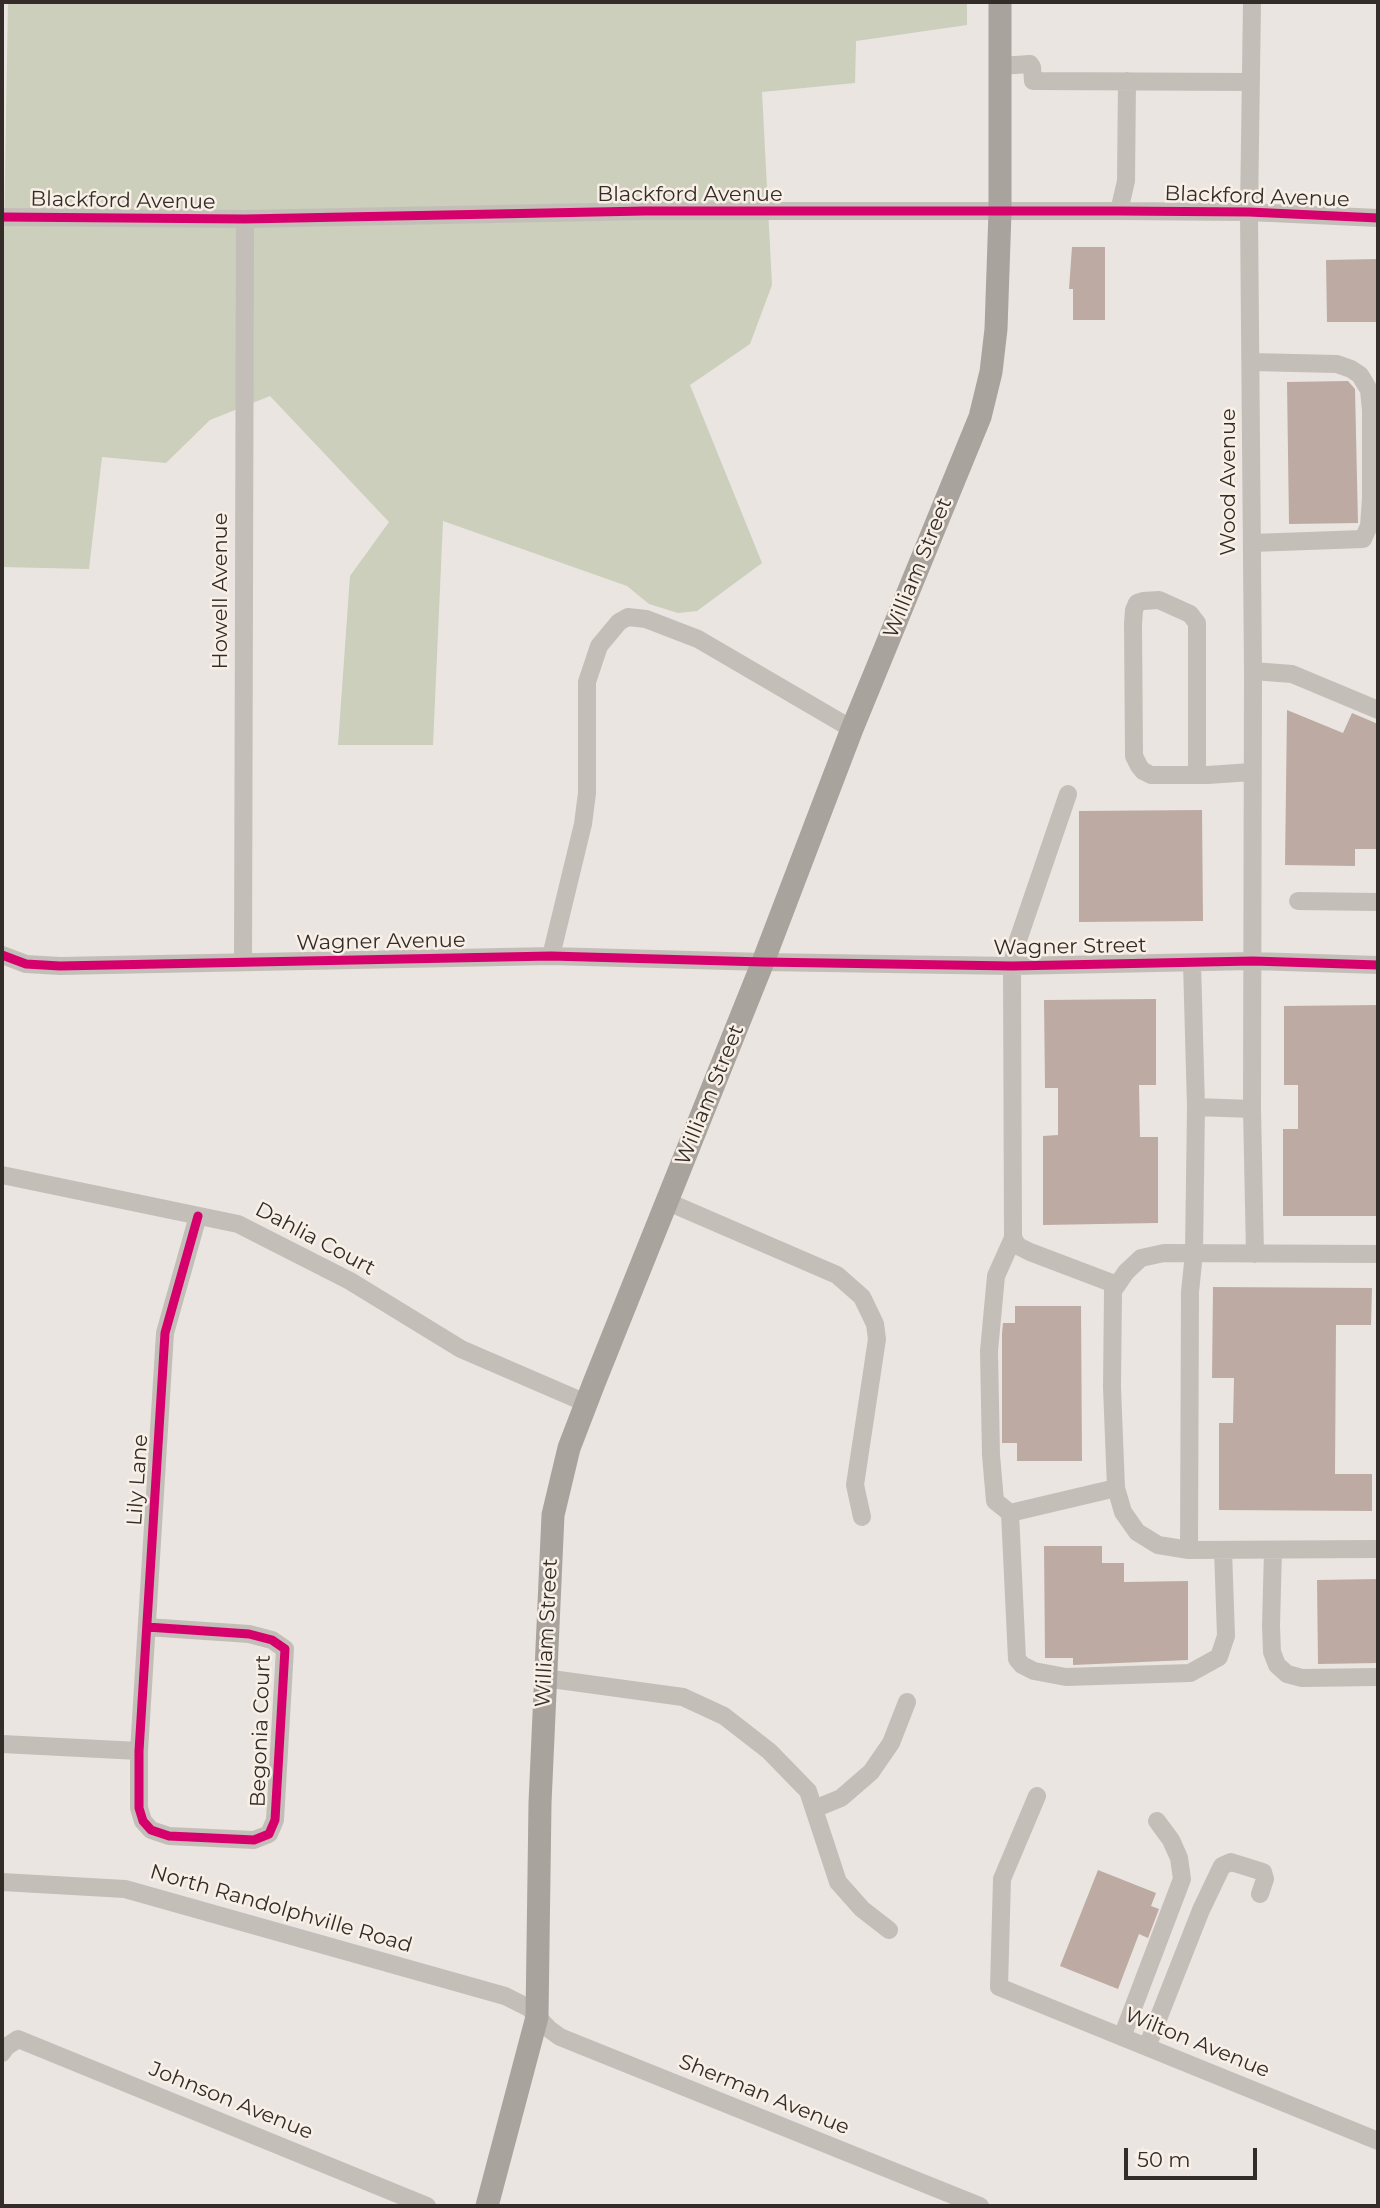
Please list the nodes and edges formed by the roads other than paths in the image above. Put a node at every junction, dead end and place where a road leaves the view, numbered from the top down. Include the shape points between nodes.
1 (1000, 2) edge
2 (1252, 2) edge
3 (1000, 66) junction
4 (1127, 81) junction
5 (1251, 82) junction
6 (1119, 211) junction
7 (1000, 212) junction
8 (1249, 212) junction
9 (2, 217) edge
10 (1378, 218) edge
11 (244, 219) junction
12 (1251, 362) junction
13 (1252, 542) junction
14 (1253, 671) junction
15 (1378, 710) edge
16 (852, 729) junction
17 (1196, 768) junction
18 (1251, 772) junction
19 (1068, 793) dead end
20 (1298, 901) dead end
21 (1378, 902) edge
22 (2, 955) edge
23 (551, 956) junction
24 (1253, 961) junction
25 (243, 962) junction
26 (763, 962) junction
27 (1192, 963) junction
28 (1378, 965) edge
29 (1012, 966) junction
30 (1196, 1107) junction
31 (1252, 1108) junction
32 (2, 1175) edge
33 (668, 1202) junction
34 (198, 1216) junction
35 (1013, 1238) junction
36 (1194, 1253) junction
37 (1255, 1254) junction
38 (1378, 1254) edge
39 (1117, 1285) junction
40 (586, 1403) junction
41 (1116, 1488) junction
42 (1010, 1513) junction
43 (862, 1517) dead end
44 (1378, 1549) edge
45 (1189, 1550) junction
46 (1223, 1550) junction
47 (1273, 1550) junction
48 (147, 1627) junction
49 (1378, 1677) edge
50 (544, 1678) junction
51 (907, 1702) dead end
52 (2, 1744) edge
53 (139, 1751) junction
54 (1037, 1796) dead end
55 (814, 1809) junction
56 (1157, 1821) dead end
57 (2, 1882) edge
58 (1260, 1894) dead end
59 (889, 1930) dead end
60 (537, 2017) junction
61 (1122, 2037) junction
62 (1147, 2048) junction
63 (2, 2053) edge
64 (1378, 2139) edge
65 (427, 2206) edge
66 (486, 2206) edge
67 (980, 2206) edge

1 - 3 main road, William Street
2 - 5 street, Wood Avenue
3 - 4 street via 1030,64 1033,81
3 - 7 main road, William Street
4 - 5 street
4 - 6 street via 1126,181
5 - 8 street, Wood Avenue
6 - 7 street, Blackford Avenue
6 - 8 street, Blackford Avenue
7 - 11 street, Blackford Avenue via 645,211
7 - 16 main road, William Street via 996,329 980,416
8 - 10 street, Blackford Avenue
8 - 12 street, Wood Avenue
9 - 11 street, Blackford Avenue
11 - 25 street, Howell Avenue
12 - 13 street, Wood Avenue
12 - 13 street via 1337,364 1351,369 1369,390 1371,410 1371,499 1363,539
13 - 14 street, Wood Avenue
14 - 15 street via 1292,674
14 - 18 street, Wood Avenue
16 - 23 street via 698,639 660,623 628,617 600,646 587,682 587,793
16 - 26 main road, William Street
17 - 17 street via 1151,775 1134,756 1134,610 1143,601 1159,600 1190,614 1197,623
17 - 18 street via 1209,775
18 - 24 street, Wood Avenue
19 - 29 street
20 - 21 street
22 - 25 street, Wagner Avenue via 26,964 60,966
23 - 25 street, Wagner Avenue
23 - 26 street, Wagner Avenue
24 - 27 street, Wagner Street
24 - 28 street, Wagner Street
24 - 31 street, Wood Avenue
26 - 29 street, Wagner Street
26 - 33 main road, William Street
27 - 29 street, Wagner Street
27 - 30 street
29 - 35 street
30 - 31 street
30 - 36 street
31 - 37 street, Wood Avenue
32 - 34 street, Dahlia Court
33 - 40 main road, William Street
33 - 43 street via 837,1275 862,1297 877,1339 855,1485
34 - 40 street, Dahlia Court via 238,1224 350,1281 461,1349
34 - 48 street, Lily Lane via 165,1332
35 - 39 street via 1030,1252
35 - 42 street via 996,1276 989,1351 995,1501
36 - 37 street
36 - 39 street via 1141,1258
36 - 45 street
37 - 38 street
39 - 41 street via 1113,1291 1112,1387
40 - 50 main road, William Street via 552,1515
41 - 42 street
41 - 45 street via 1123,1512 1137,1532 1158,1545
42 - 46 street via 1017,1658 1034,1671 1066,1677 1190,1673 1219,1657 1226,1636
44 - 47 street
45 - 46 street
46 - 47 street
47 - 49 street via 1271,1626 1277,1665 1302,1678
48 - 53 street, Lily Lane
48 - 53 street, Begonia Court via 249,1634 285,1649 275,1820 269,1834 254,1840 169,1836 151,1830 139,1808
50 - 55 street via 683,1697 724,1716 779,1761 808,1791
50 - 60 main road, William Street
51 - 55 street via 891,1743 871,1772 841,1797
52 - 53 street
54 - 61 street, Wilton Avenue via 1002,1879 999,1987
55 - 59 street via 838,1882
56 - 61 street via 1179,1858 1182,1879
57 - 60 street, North Randolphville Road via 125,1889 505,1996
58 - 62 street via 1263,1872 1231,1862 1222,1867
60 - 66 main road, William Street
60 - 67 street, Sherman Avenue via 560,2037
61 - 62 street, Wilton Avenue
62 - 64 street, Wilton Avenue
63 - 65 street, Johnson Avenue via 18,2039

